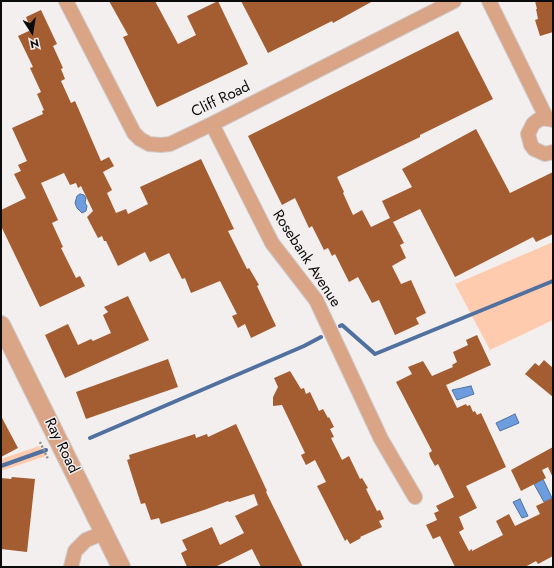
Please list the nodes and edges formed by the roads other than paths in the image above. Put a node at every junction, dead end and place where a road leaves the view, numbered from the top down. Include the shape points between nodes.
1 (66, 1) edge
2 (454, 1) edge
3 (490, 1) edge
4 (550, 119) edge
5 (212, 124) junction
6 (553, 152) edge
7 (1, 326) edge
8 (415, 497) dead end
9 (103, 533) junction
10 (71, 567) edge
11 (121, 567) edge

1 - 5 street, Cliff Road via 140,139 149,144 170,144
2 - 5 street, Cliff Road
3 - 4 street
4 - 6 street via 538,120 533,124 528,140 539,152
5 - 8 street, Rosebank Avenue via 272,243 316,300 381,439
7 - 9 street, Ray Road
9 - 10 street via 86,540 75,551
9 - 11 street, Ray Road

